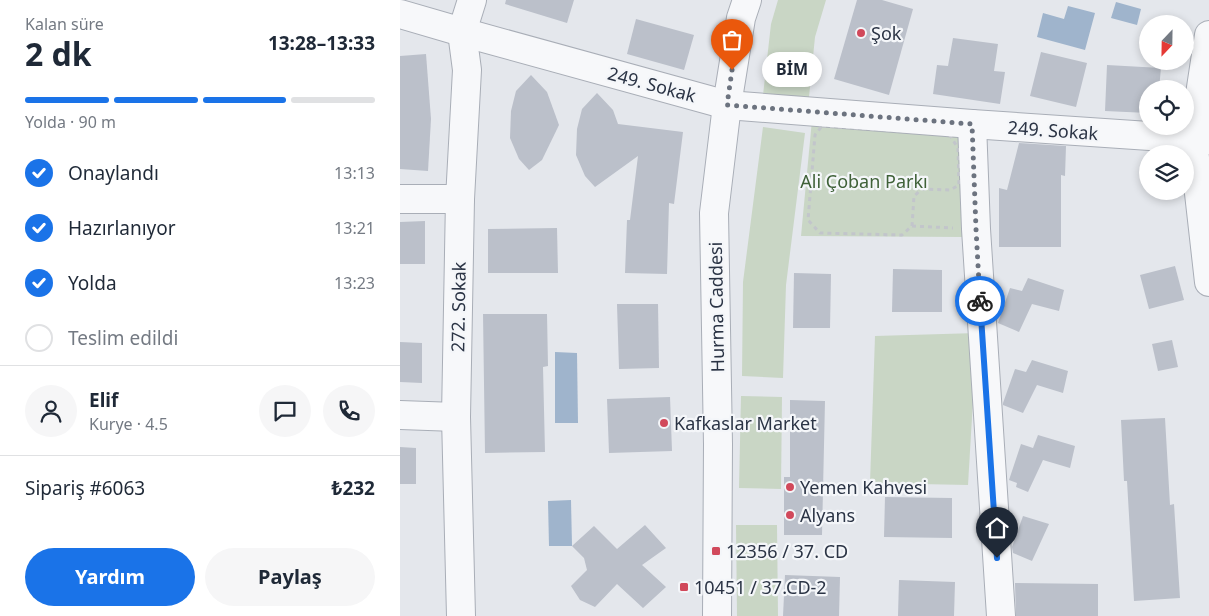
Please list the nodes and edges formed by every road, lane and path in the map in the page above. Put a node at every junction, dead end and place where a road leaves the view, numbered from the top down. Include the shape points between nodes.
1 (472, 0) edge
2 (747, 0) edge
3 (400, 14) edge
4 (462, 32) junction
5 (1209, 35) edge
6 (727, 105) junction
7 (972, 124) junction
8 (1201, 140) edge
9 (400, 199) edge
10 (460, 199) junction
11 (912, 226) junction
12 (976, 229) junction
13 (1209, 282) edge
14 (400, 415) edge
15 (456, 417) junction
16 (461, 616) edge
17 (717, 616) edge
18 (1001, 616) edge

1 - 4 street, 272. Sokak
2 - 6 street, Hurma Caddesi via 741,18
3 - 4 street, 249. Sokak
4 - 6 street, 249. Sokak
4 - 10 street, 272. Sokak via 467,70
5 - 8 street
6 - 7 street, 249. Sokak
6 - 17 street, Hurma Caddesi via 714,214
7 - 8 street, 249. Sokak
7 - 12 street
8 - 13 street
9 - 10 street
10 - 15 street, 272. Sokak
11 - 11 path via 902,235 820,233 808,220 815,135 822,126 949,134 958,148 959,184 950,190 922,189 914,196
11 - 12 path
12 - 18 street
14 - 15 street
15 - 16 street, 272. Sokak

